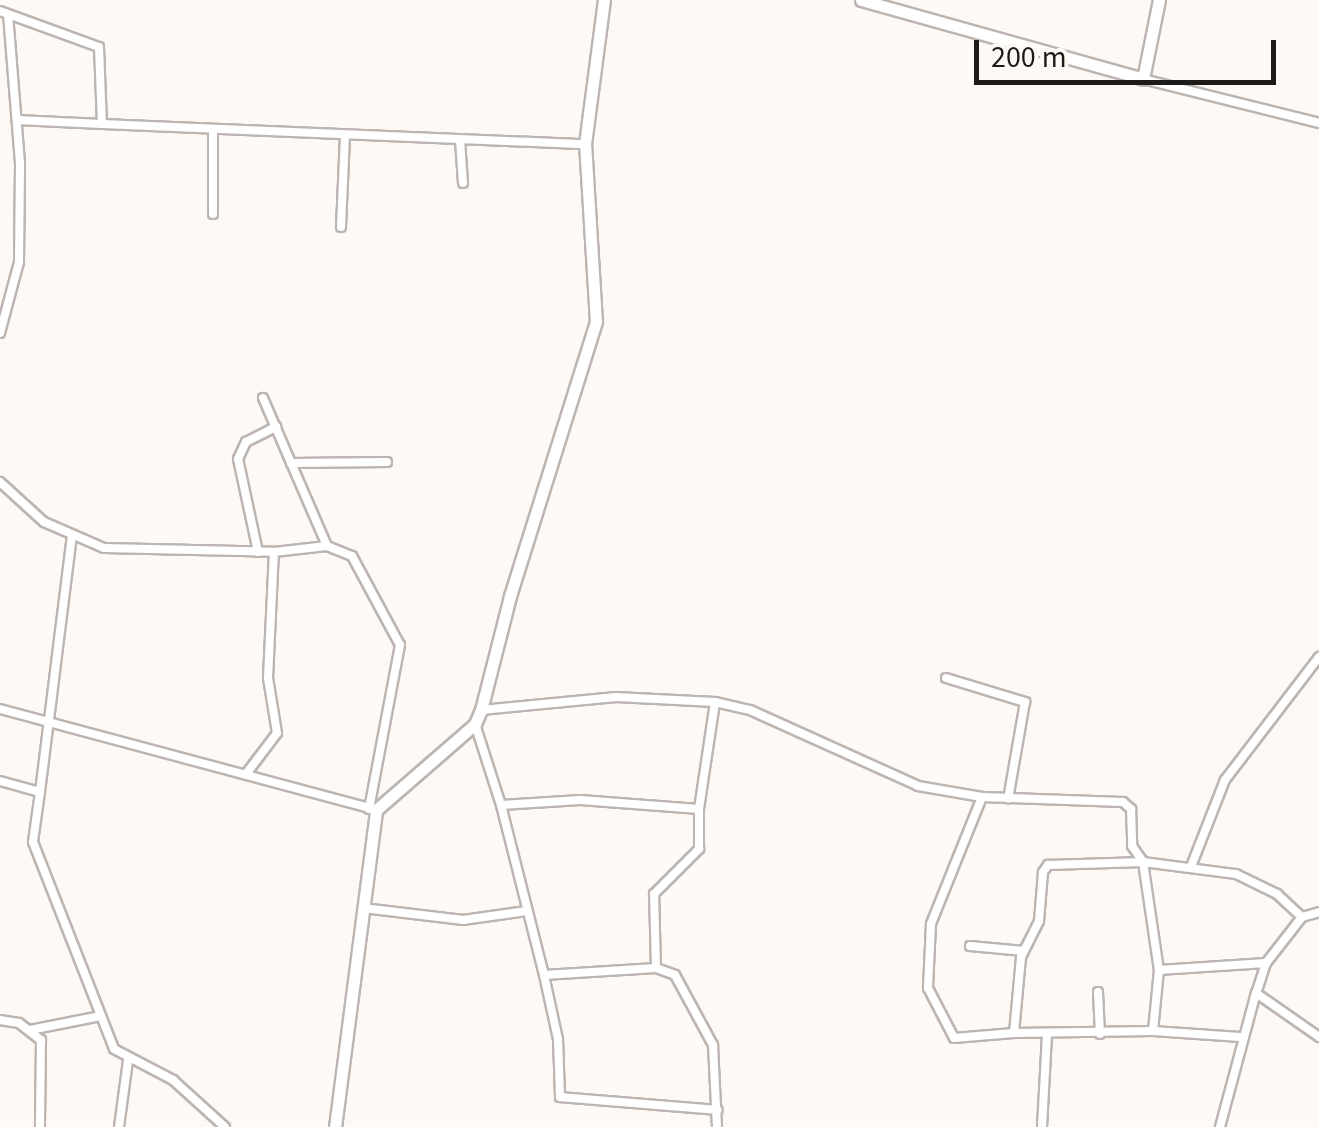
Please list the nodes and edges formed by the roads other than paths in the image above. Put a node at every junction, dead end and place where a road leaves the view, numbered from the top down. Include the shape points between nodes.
1 (604, 0) edge
2 (861, 0) edge
3 (1160, 0) edge
4 (4, 12) edge
5 (1143, 79) junction
6 (17, 120) junction
7 (1319, 123) edge
8 (102, 124) junction
9 (214, 129) junction
10 (345, 135) junction
11 (460, 140) junction
12 (584, 144) junction
13 (463, 183) dead end
14 (213, 214) dead end
15 (341, 227) dead end
16 (0, 333) edge
17 (263, 398) dead end
18 (276, 428) junction
19 (291, 462) junction
20 (387, 462) dead end
21 (0, 482) edge
22 (72, 536) junction
23 (328, 546) junction
24 (258, 552) junction
25 (274, 552) junction
26 (1319, 657) edge
27 (946, 678) dead end
28 (715, 702) junction
29 (0, 709) edge
30 (481, 710) junction
31 (51, 723) junction
32 (475, 724) junction
33 (246, 774) junction
34 (0, 782) edge
35 (40, 792) junction
36 (982, 798) junction
37 (1008, 799) junction
38 (501, 805) junction
39 (699, 809) junction
40 (372, 810) junction
41 (1143, 862) junction
42 (1192, 864) junction
43 (363, 908) junction
44 (526, 911) junction
45 (1319, 912) edge
46 (1302, 916) junction
47 (970, 946) dead end
48 (1024, 951) junction
49 (1266, 963) junction
50 (656, 968) junction
51 (1158, 970) junction
52 (544, 974) junction
53 (1098, 992) dead end
54 (1256, 993) junction
55 (101, 1016) junction
56 (0, 1020) edge
57 (30, 1030) junction
58 (1153, 1031) junction
59 (1014, 1034) junction
60 (1100, 1034) junction
61 (1046, 1036) junction
62 (1240, 1037) junction
63 (1319, 1037) edge
64 (128, 1060) junction
65 (716, 1110) junction
66 (1222, 1116) junction
67 (40, 1127) edge
68 (118, 1127) edge
69 (225, 1127) edge
70 (335, 1127) edge
71 (717, 1127) edge
72 (1042, 1127) edge
73 (1220, 1127) edge
74 (1232, 1127) edge

1 - 12 street
2 - 5 street
3 - 5 street
4 - 6 street
4 - 8 street via 99,47
5 - 7 street
6 - 8 street
6 - 16 street via 19,262
8 - 9 street
9 - 10 street
9 - 14 street
10 - 11 street
10 - 15 street
11 - 12 street
11 - 13 street
12 - 30 street via 596,238 596,322
17 - 18 street
18 - 19 street
18 - 24 street via 246,442 238,458
19 - 20 street
19 - 23 street
21 - 22 street via 32,514
22 - 24 street via 120,550
22 - 31 street
23 - 25 street
23 - 40 street via 352,556 400,645
24 - 25 street
25 - 33 street via 268,626 277,733
26 - 42 street via 1225,780
27 - 37 street via 1025,702
28 - 30 street via 616,697
28 - 36 street via 750,710 900,780
28 - 39 street
29 - 31 street
30 - 32 street
31 - 33 street
31 - 35 street
32 - 38 street
32 - 40 street
33 - 40 street
34 - 35 street
35 - 55 street via 33,842
36 - 37 street
36 - 59 street via 931,924 928,988 954,1038
37 - 41 street via 1123,802 1131,809 1132,846
38 - 39 street via 580,800
38 - 44 street
39 - 50 street via 699,849 654,894
40 - 43 street
41 - 42 street
41 - 48 street via 1045,867 1039,921
41 - 51 street
42 - 46 street via 1259,884
43 - 44 street via 463,920
43 - 70 street
44 - 52 street
45 - 46 street
46 - 49 street
47 - 48 street
48 - 59 street
49 - 51 street
49 - 54 street
50 - 52 street
50 - 65 street via 675,975 706,1025 716,1057
51 - 58 street
52 - 65 street via 558,1039 560,1097
53 - 60 street
54 - 62 street
54 - 63 street
55 - 57 street
55 - 64 street via 114,1049
56 - 57 street
57 - 67 street via 42,1053
58 - 60 street
58 - 62 street
59 - 61 street
60 - 61 street
61 - 72 street
62 - 66 street
64 - 68 street
64 - 69 street via 173,1080
65 - 71 street
66 - 73 street
66 - 74 street

